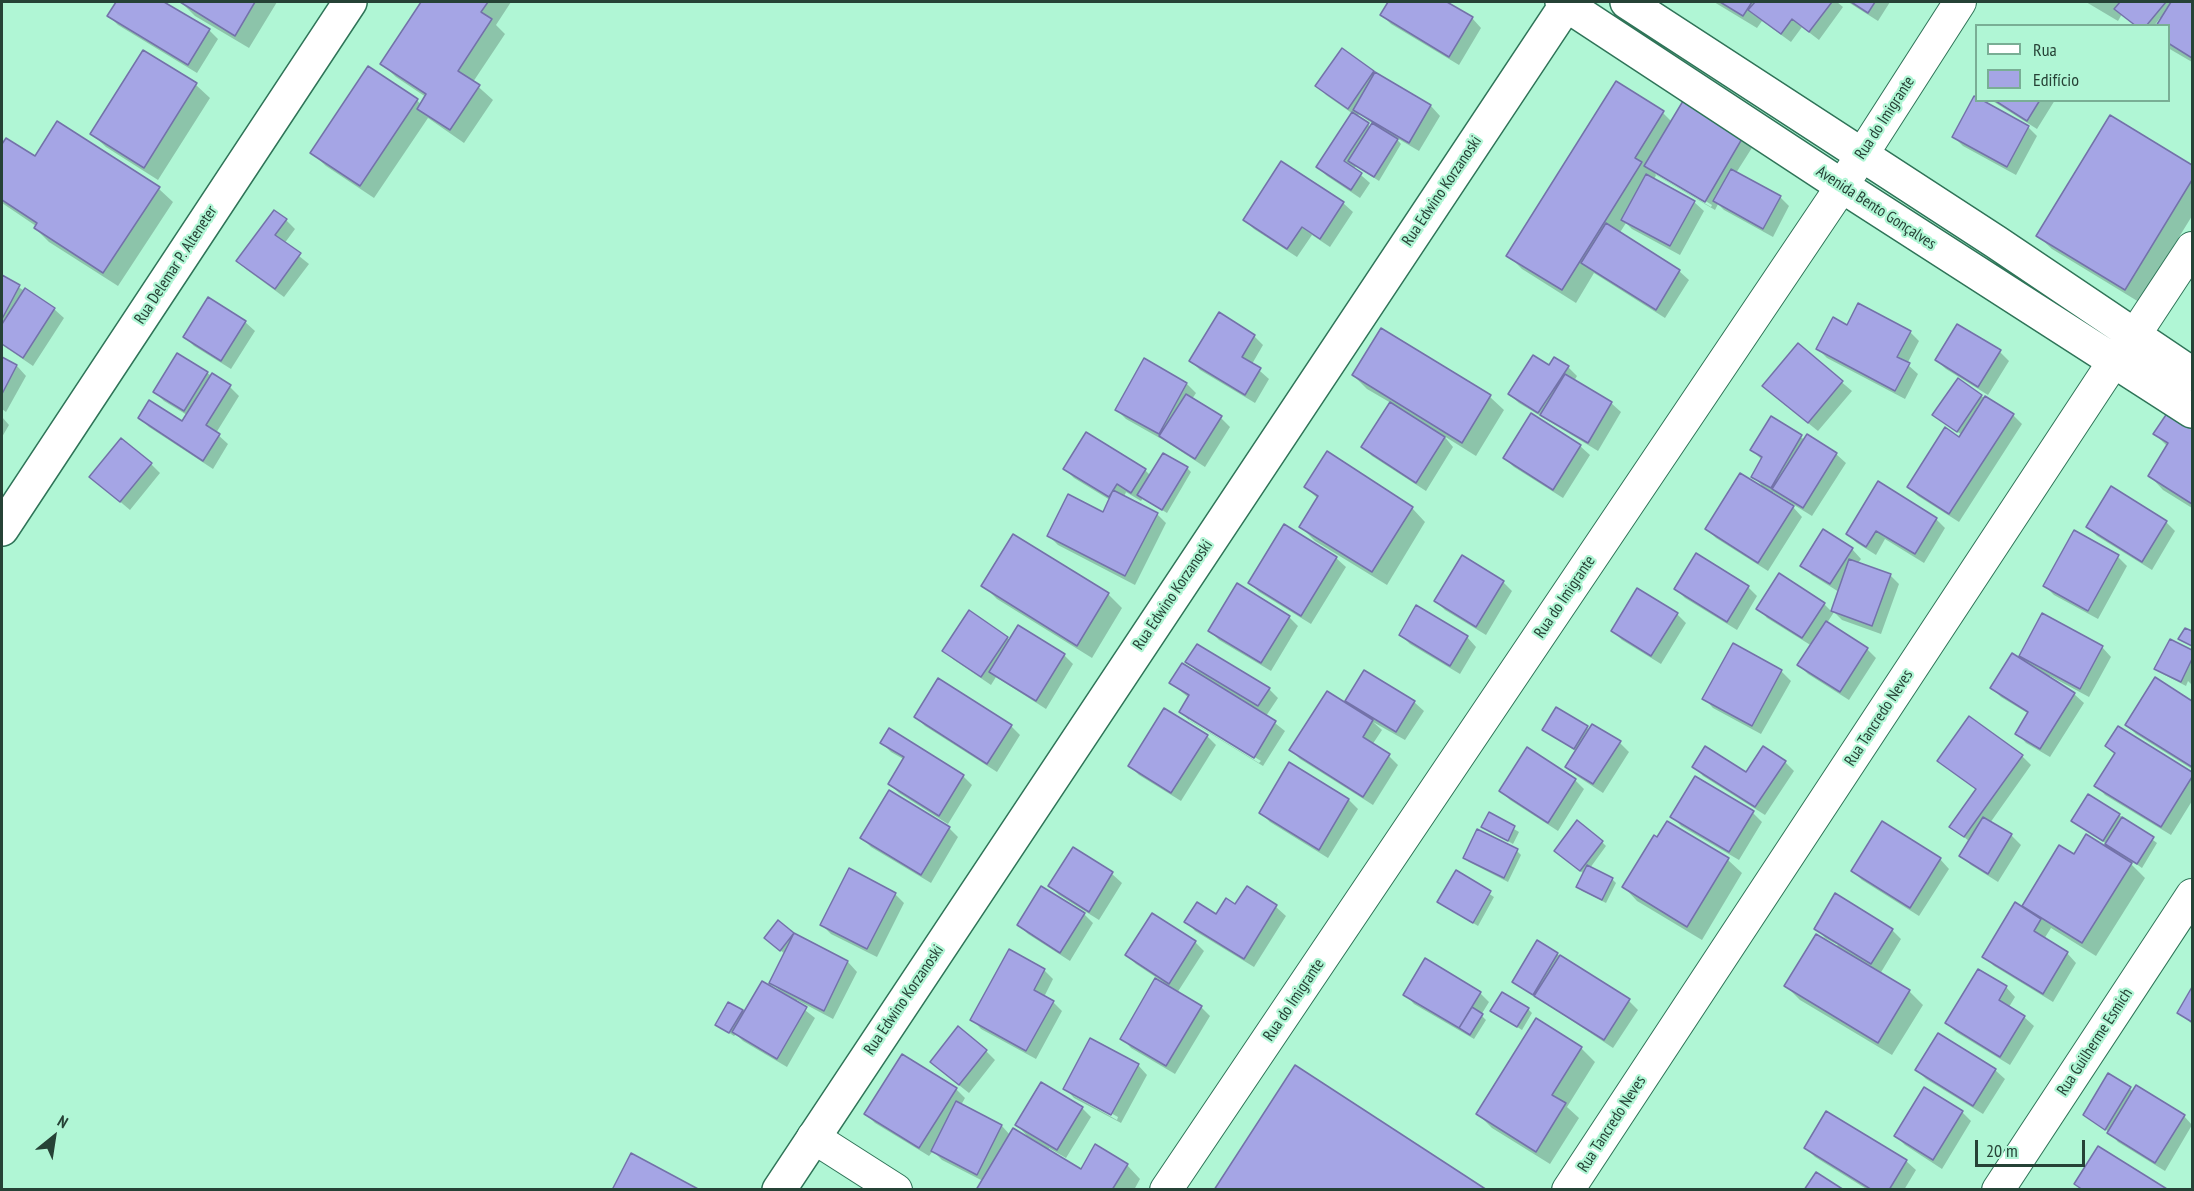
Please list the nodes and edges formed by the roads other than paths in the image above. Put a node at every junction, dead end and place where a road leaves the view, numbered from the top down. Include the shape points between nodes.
1 (350, 2) edge
2 (1566, 2) edge
3 (1627, 2) edge
4 (1960, 2) edge
5 (1861, 154) junction
6 (1842, 186) junction
7 (2193, 248) edge
8 (2134, 336) junction
9 (2114, 361) junction
10 (2193, 374) edge
11 (2193, 411) edge
12 (2, 529) edge
13 (2193, 895) edge
14 (813, 1137) junction
15 (779, 1190) edge
16 (896, 1190) edge
17 (1166, 1190) edge
18 (1569, 1190) edge
19 (1998, 1190) edge

1 - 12 street, Rua Delemar P. Alteneter
2 - 6 street, Avenida Bento Gonçalves
2 - 14 street, Rua Edwino Korzanoski
3 - 5 street
4 - 5 street, Rua do Imigrante
5 - 6 street, Rua do Imigrante
5 - 8 street
6 - 9 street, Avenida Bento Gonçalves
6 - 17 street, Rua do Imigrante
7 - 8 street, Rua Tancredo Neves
8 - 9 street, Rua Tancredo Neves
8 - 10 street
9 - 11 street, Avenida Bento Gonçalves
9 - 18 street, Rua Tancredo Neves
13 - 19 street, Rua Guilherme Esmich
14 - 15 street, Rua Edwino Korzanoski
14 - 16 street

